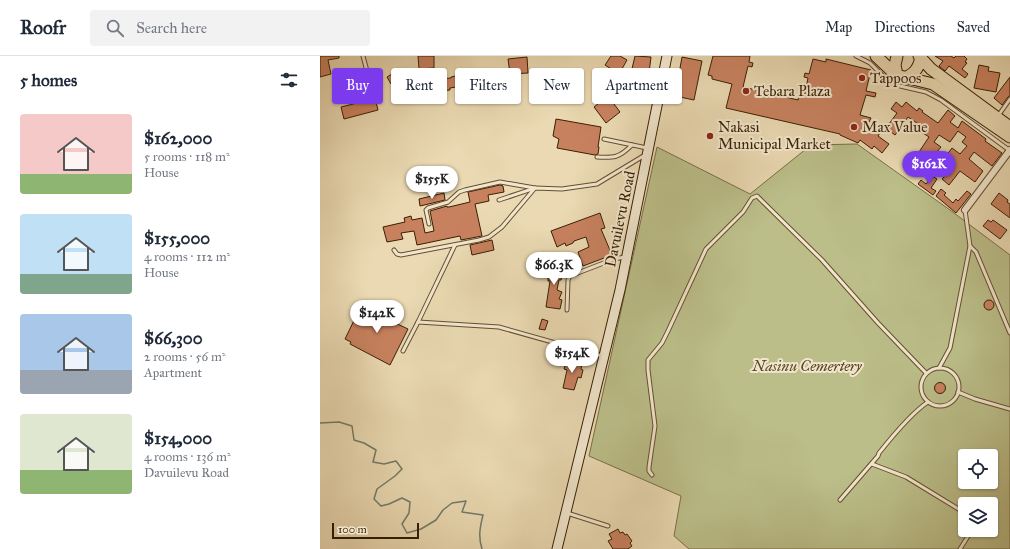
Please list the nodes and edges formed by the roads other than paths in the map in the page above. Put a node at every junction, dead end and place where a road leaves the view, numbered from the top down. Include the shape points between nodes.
1 (363, 56) edge
2 (667, 56) edge
3 (856, 56) edge
4 (876, 56) edge
5 (897, 56) edge
6 (920, 57) edge
7 (366, 68) edge
8 (901, 76) junction
9 (1010, 100) edge
10 (997, 117) junction
11 (1010, 127) edge
12 (1010, 137) edge
13 (604, 139) dead end
14 (632, 145) junction
15 (1010, 150) edge
16 (648, 151) junction
17 (597, 157) dead end
18 (535, 188) junction
19 (499, 200) dead end
20 (965, 210) joint
21 (430, 224) dead end
22 (455, 245) junction
23 (970, 246) junction
24 (394, 250) dead end
25 (627, 257) junction
26 (567, 310) dead end
27 (418, 322) junction
28 (1010, 333) edge
29 (403, 351) dead end
30 (604, 356) junction
31 (939, 368) junction
32 (926, 373) junction
33 (958, 392) junction
34 (928, 402) junction
35 (1010, 409) edge
36 (872, 464) junction
37 (652, 475) dead end
38 (840, 500) dead end
39 (958, 509) edge
40 (566, 513) junction
41 (608, 526) dead end
42 (968, 537) edge
43 (557, 549) edge
44 (960, 549) edge

1 - 7 lane
2 - 16 street, Davuilevu Road
3 - 15 lane via 870,63 889,82 926,92 941,100
4 - 8 highway
5 - 8 highway via 895,65
6 - 8 highway via 918,69 914,73
6 - 10 highway via 931,69
8 - 12 highway via 933,84
9 - 10 lane
10 - 11 highway
13 - 14 lane
14 - 16 lane
14 - 17 lane via 619,156
15 - 20 street
16 - 18 lane via 597,184 562,189
16 - 25 street, Davuilevu Road
18 - 19 lane
18 - 21 lane via 500,182 459,192 448,202 426,210
18 - 22 lane via 493,234 484,239
20 - 23 lane
22 - 24 lane via 401,256
22 - 27 lane
23 - 28 lane via 976,252
23 - 31 lane via 950,348
25 - 26 lane via 614,259 570,276
25 - 30 street, Davuilevu Road
27 - 29 lane
27 - 30 lane via 499,327
30 - 40 street, Davuilevu Road
31 - 32 lane
31 - 33 lane via 954,374
32 - 34 lane via 920,386 922,395
32 - 37 lane via 827,264 757,196 752,198 743,212 706,250 662,343 648,360 655,426 649,467
33 - 34 lane via 954,400 947,405 939,406
33 - 35 lane
34 - 36 lane via 914,413 880,451
36 - 38 lane
36 - 39 lane via 906,477
40 - 41 lane
40 - 43 street, Davuilevu Road
42 - 44 lane

